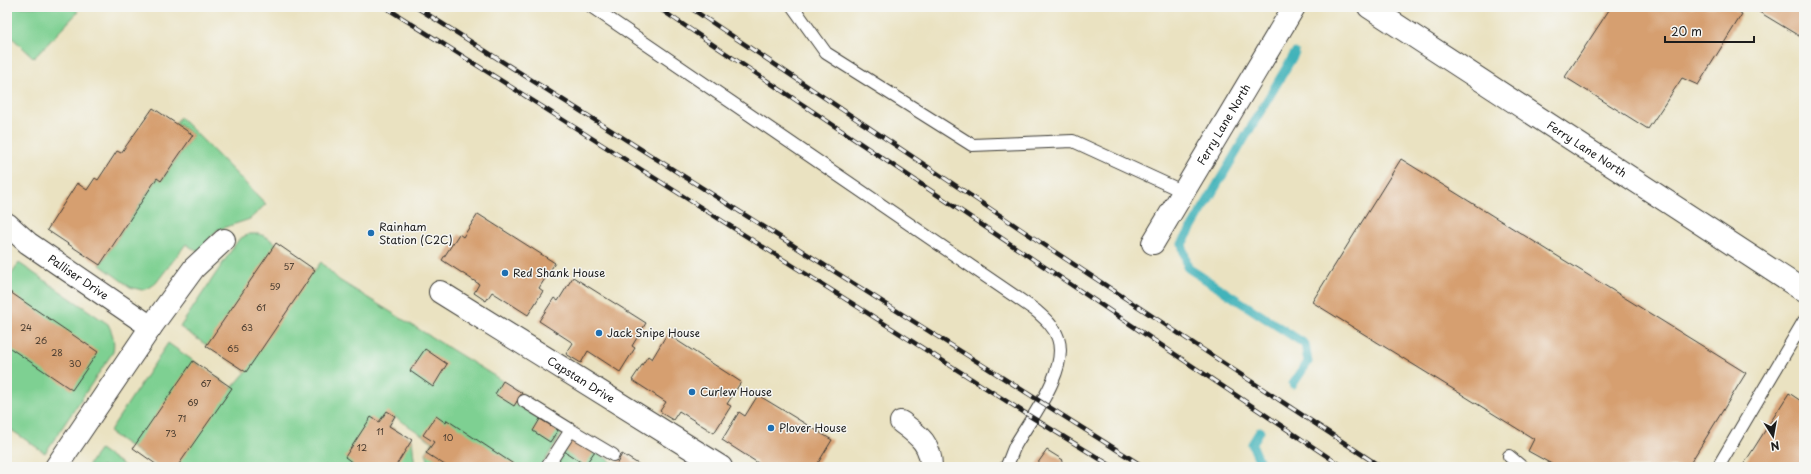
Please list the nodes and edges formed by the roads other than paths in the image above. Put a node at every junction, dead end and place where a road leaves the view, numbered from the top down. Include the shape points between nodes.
1 (592, 7) edge
2 (793, 7) edge
3 (1294, 7) edge
4 (1369, 7) edge
5 (1184, 192) junction
6 (7, 224) edge
7 (224, 240) dead end
8 (1153, 243) dead end
9 (1804, 291) edge
10 (440, 292) dead end
11 (1804, 321) edge
12 (151, 327) junction
13 (524, 401) dead end
14 (900, 422) dead end
15 (571, 430) junction
16 (613, 455) dead end
17 (1509, 456) dead end
18 (56, 467) edge
19 (547, 467) edge
20 (721, 467) edge
21 (931, 467) edge
22 (1006, 467) edge
23 (1522, 467) edge
24 (1718, 467) edge

1 - 22 lane via 1035,310 1051,326 1058,338 1061,353 1054,375
2 - 5 lane via 826,53 972,144 1073,141
3 - 5 street, Ferry Lane North
4 - 9 street, Ferry Lane North
5 - 8 street, Ferry Lane North
6 - 12 street, Palliser Drive via 28,243
7 - 12 street via 194,268
10 - 20 street, Capstan Drive
11 - 24 lane
12 - 18 street
13 - 15 lane
14 - 21 street via 922,438 931,460
15 - 16 lane
15 - 19 lane
17 - 23 lane

